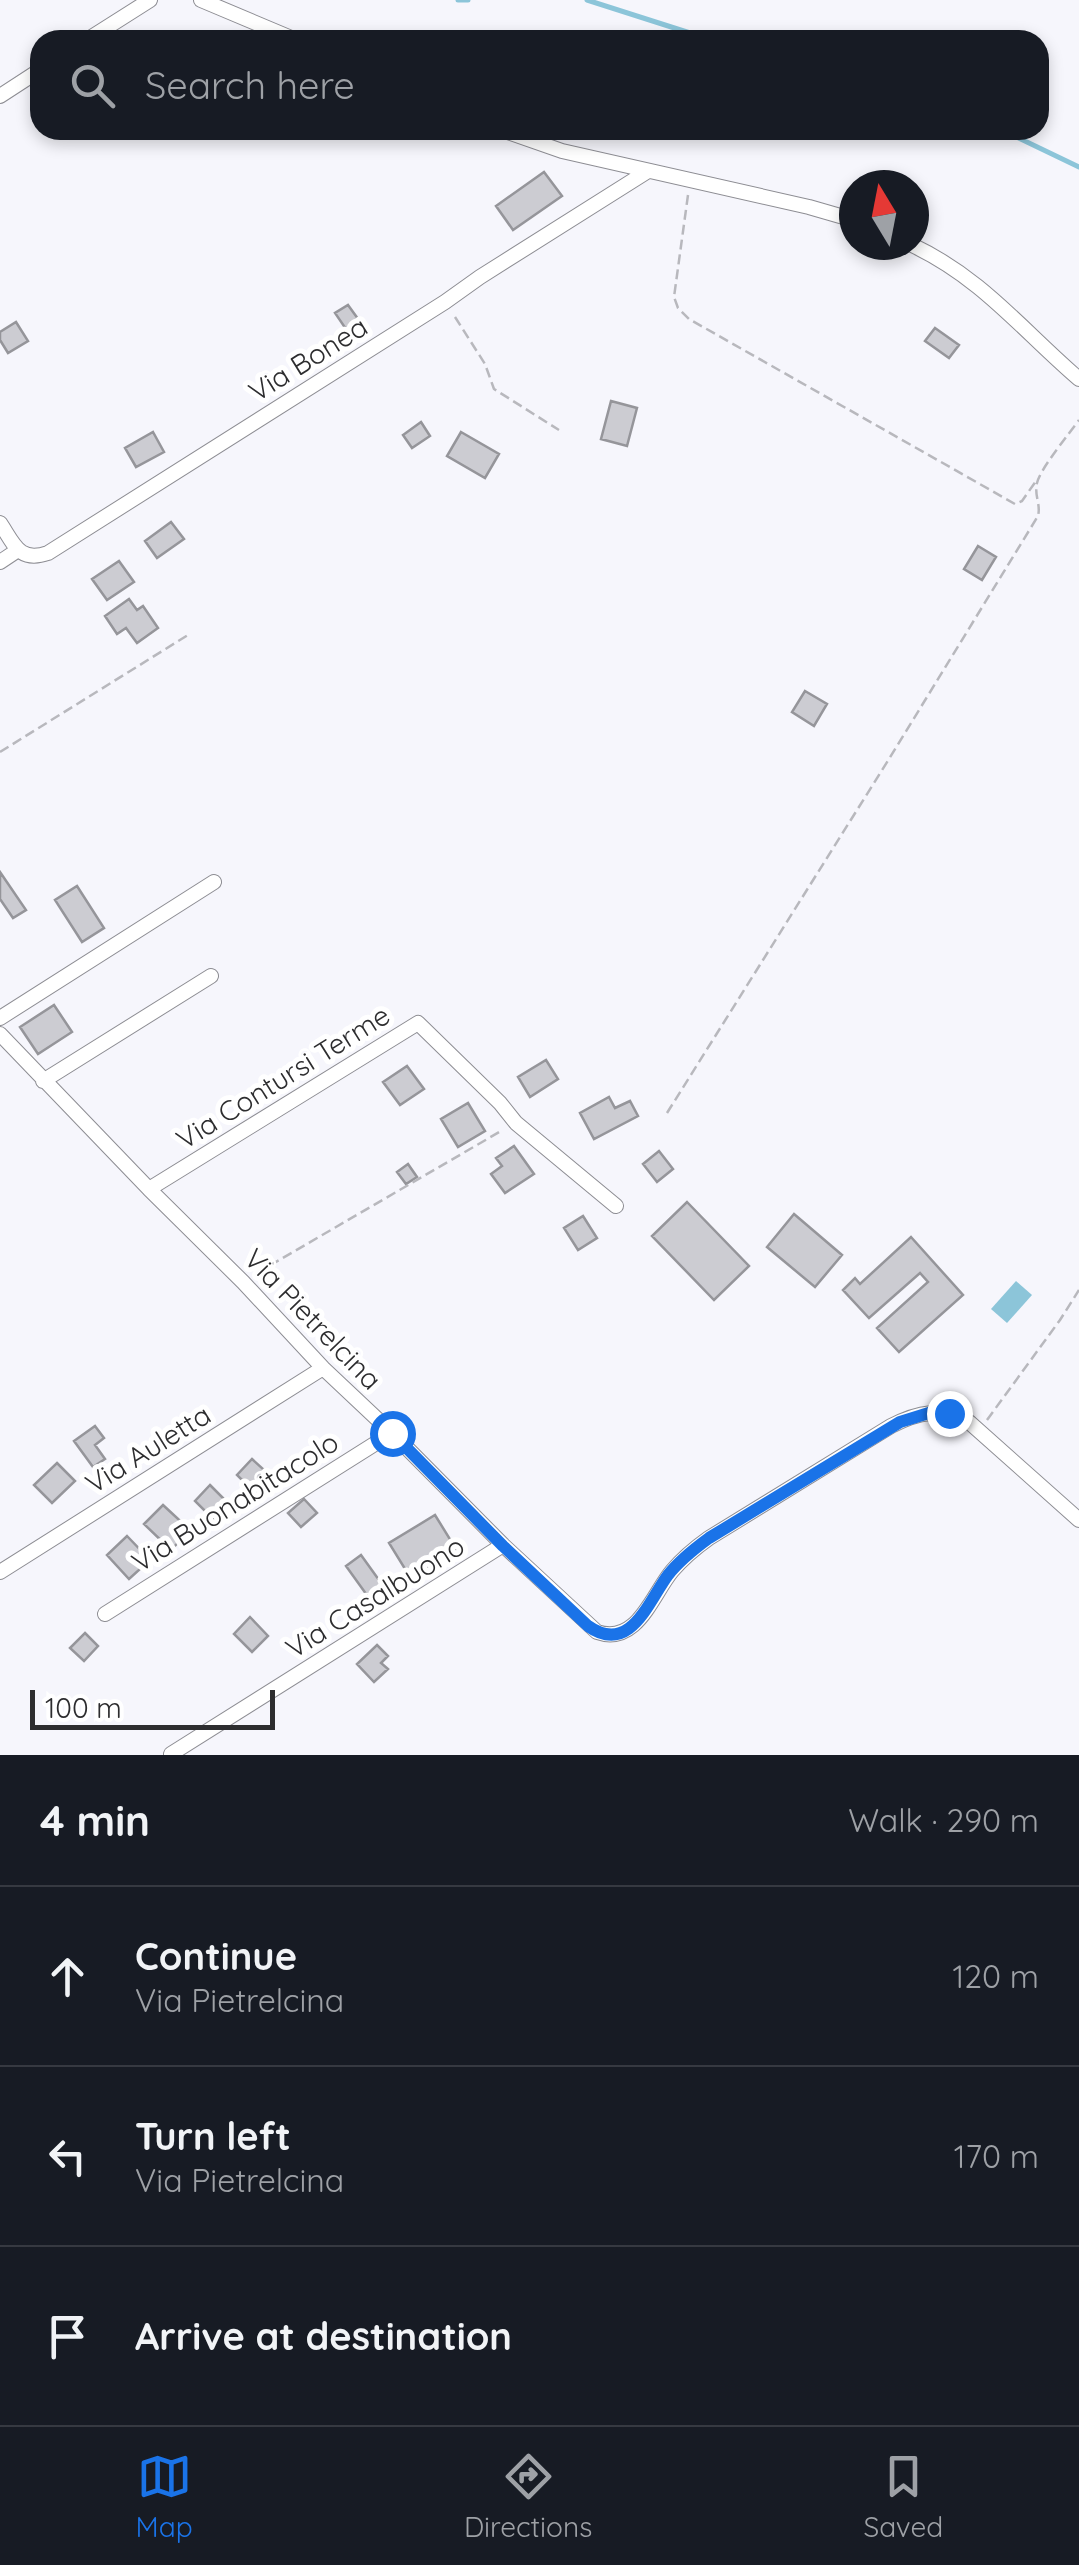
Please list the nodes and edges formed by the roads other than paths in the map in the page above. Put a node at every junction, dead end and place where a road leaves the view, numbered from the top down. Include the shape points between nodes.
1 (150, 0) edge
2 (201, 0) edge
3 (103, 30) edge
4 (272, 30) edge
5 (30, 76) edge
6 (0, 96) edge
7 (529, 140) edge
8 (648, 170) junction
9 (839, 216) edge
10 (929, 253) edge
11 (1079, 379) edge
12 (0, 523) edge
13 (18, 550) junction
14 (0, 562) edge
15 (214, 882) dead end
16 (210, 976) dead end
17 (0, 1018) edge
18 (0, 1034) edge
19 (43, 1081) junction
20 (149, 1189) junction
21 (616, 1206) dead end
22 (323, 1368) junction
23 (392, 1433) junction
24 (1079, 1520) edge
25 (503, 1546) junction
26 (0, 1572) edge
27 (105, 1614) dead end
28 (172, 1754) edge

1 - 3 street
2 - 4 street
5 - 6 street
7 - 8 street
8 - 9 street
8 - 13 street, Via Bonea via 48,552 32,556
10 - 11 street via 972,280
12 - 13 street
13 - 14 street
15 - 17 street
16 - 19 street
18 - 19 street, Via Pietrelcina
19 - 20 street, Via Pietrelcina
20 - 21 street, Via Contursi Terme via 418,1023 516,1123
20 - 22 street, Via Pietrelcina
22 - 23 street, Via Pietrelcina
22 - 26 street, Via Auletta
23 - 25 street, Via Pietrelcina
23 - 27 street, Via Buonabitacolo
24 - 25 street, Via Pietrelcina via 980,1429 940,1412 891,1426 698,1546 638,1620 618,1634 588,1626
25 - 28 street, Via Casalbuono

